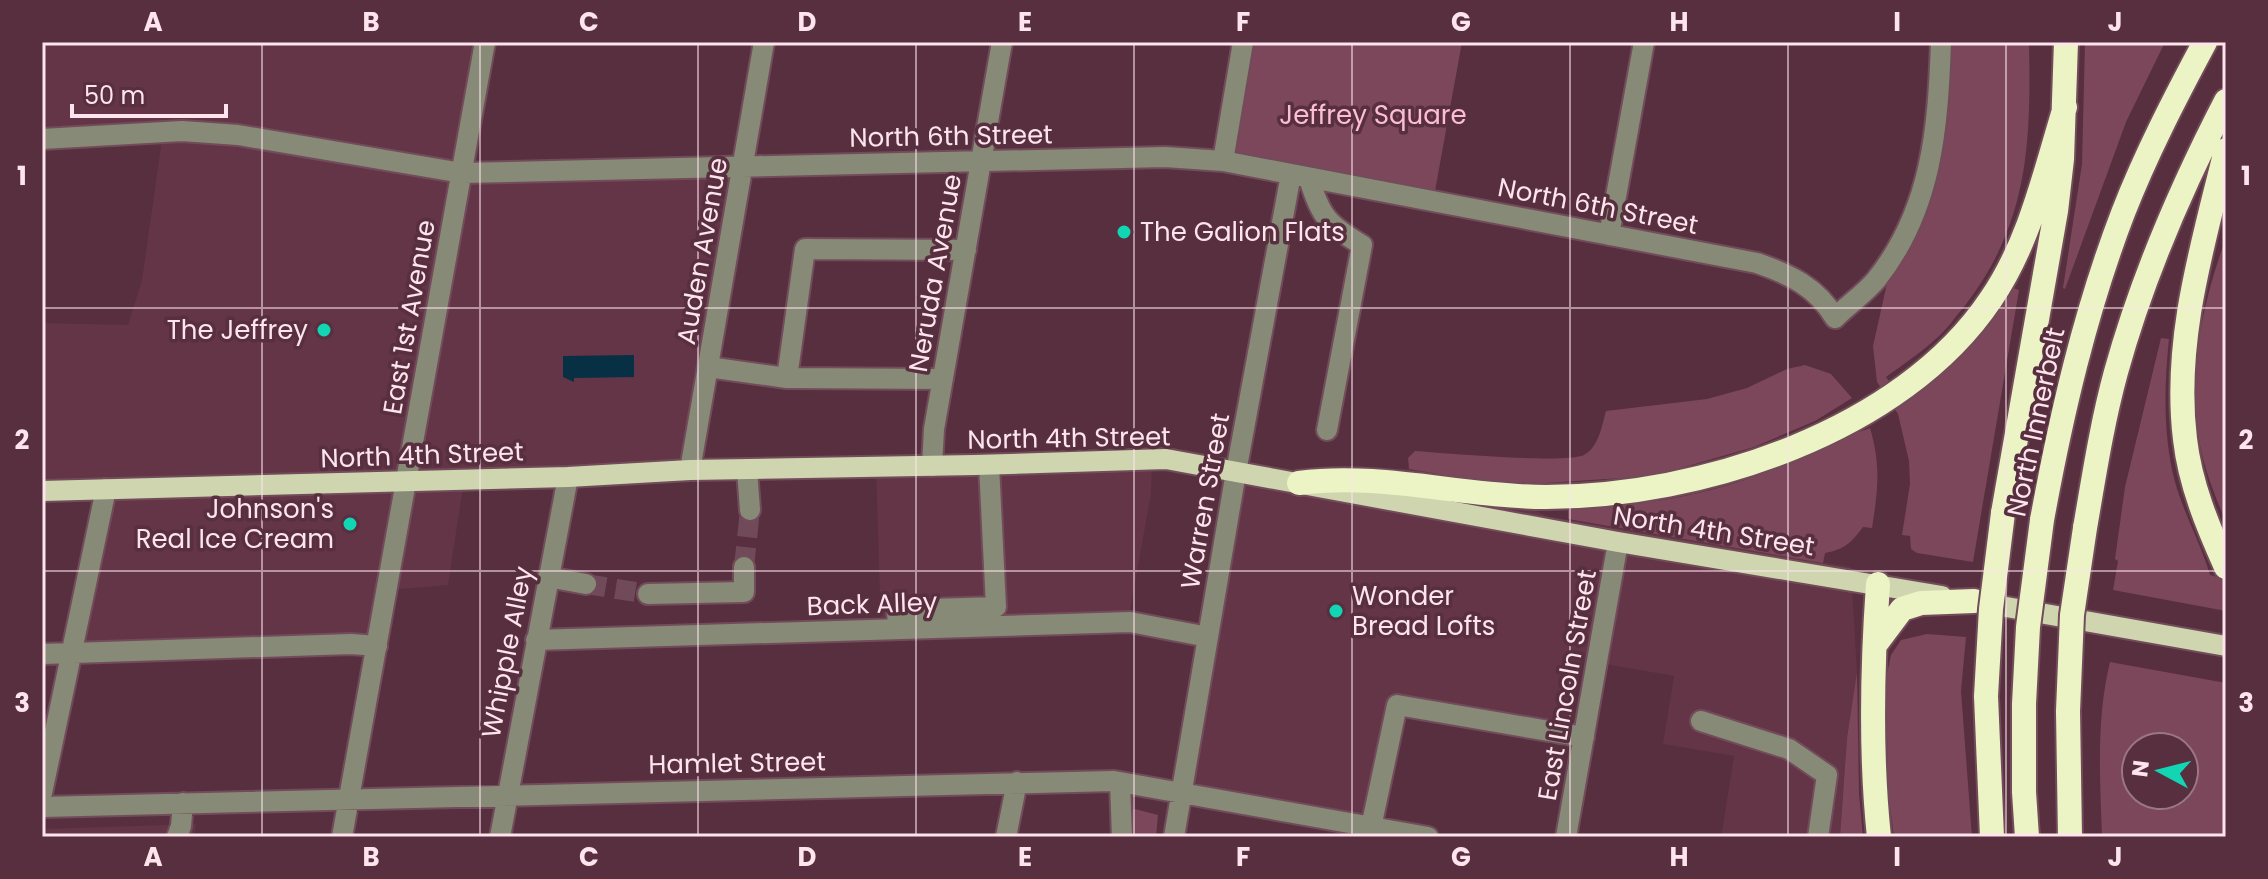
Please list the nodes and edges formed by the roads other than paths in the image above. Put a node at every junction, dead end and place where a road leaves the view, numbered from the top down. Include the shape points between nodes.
1 (485, 42) edge
2 (764, 42) edge
3 (1002, 42) edge
4 (1243, 42) edge
5 (1644, 42) edge
6 (1941, 42) edge
7 (2066, 42) edge
8 (2205, 42) edge
9 (2226, 101) edge
10 (2065, 107) junction
11 (42, 139) edge
12 (2226, 150) edge
13 (1223, 161) junction
14 (981, 162) junction
15 (744, 167) junction
16 (462, 173) junction
17 (1300, 176) junction
18 (1609, 235) junction
19 (966, 250) junction
20 (708, 367) junction
21 (787, 378) junction
22 (943, 379) junction
23 (1327, 430) dead end
24 (989, 465) junction
25 (932, 466) junction
26 (747, 469) junction
27 (690, 470) junction
28 (1236, 472) junction
29 (568, 477) junction
30 (407, 481) junction
31 (1299, 483) junction
32 (106, 489) junction
33 (42, 491) edge
34 (750, 510) tunnel mouth
35 (1618, 542) junction
36 (2223, 561) edge
37 (744, 567) tunnel mouth
38 (548, 577) junction
39 (586, 584) tunnel mouth
40 (1878, 584) junction
41 (648, 594) tunnel mouth
42 (1974, 601) junction
43 (898, 629) junction
44 (1208, 637) junction
45 (536, 640) junction
46 (377, 646) junction
47 (2226, 646) edge
48 (1874, 647) junction
49 (42, 654) edge
50 (71, 654) junction
51 (1701, 721) dead end
52 (1584, 737) junction
53 (1017, 782) junction
54 (1120, 782) junction
55 (42, 793) edge
56 (1182, 793) junction
57 (506, 796) junction
58 (349, 798) junction
59 (183, 803) junction
60 (42, 807) edge
61 (1370, 832) edge
62 (177, 837) edge
63 (342, 837) edge
64 (500, 837) edge
65 (1006, 837) edge
66 (1122, 837) edge
67 (1174, 837) edge
68 (1428, 837) edge
69 (1566, 837) edge
70 (1818, 837) edge
71 (1879, 837) edge
72 (1992, 837) edge
73 (2027, 837) edge
74 (2070, 837) edge

1 - 16 street, East 1st Avenue
2 - 15 street, Auden Avenue
3 - 14 street, Neruda Avenue
4 - 13 street
5 - 18 street
6 - 18 street, North 6th Street via 1930,166 1915,213 1874,282 1835,318 1806,285 1788,274 1757,263
7 - 10 highway
8 - 73 highway, North Innerbelt, bridge via 2123,214 2086,324 2057,440 2028,627
9 - 74 highway, bridge via 2189,172 2150,268 2116,373 2072,615
10 - 31 highway via 2035,207 1991,299 1929,368 1819,437 1703,478 1614,494 1525,497 1348,479
10 - 72 highway, North Innerbelt, bridge via 2056,211 1991,609 1986,696
11 - 16 street, North 6th Street via 182,131 238,135
12 - 36 highway via 2195,281 2182,386 2185,441 2200,503
13 - 14 street, North 6th Street via 1165,157
13 - 17 street, North 6th Street
14 - 15 street, North 6th Street
14 - 19 street, Neruda Avenue
15 - 16 street, North 6th Street
15 - 20 street, Auden Avenue
16 - 30 street, East 1st Avenue
17 - 18 street, North 6th Street
17 - 23 street via 1333,228 1362,245
17 - 28 street, Warren Street
19 - 21 street via 805,249
19 - 22 street, Neruda Avenue
20 - 21 street
20 - 27 street, Auden Avenue
21 - 22 street
22 - 25 street, Neruda Avenue
24 - 25 main road, North 4th Street
24 - 28 main road, North 4th Street via 1166,459
24 - 43 street via 996,607 897,610
25 - 26 main road, North 4th Street
26 - 27 main road, North 4th Street
26 - 34 street
27 - 29 main road, North 4th Street
28 - 31 main road, North 4th Street
28 - 44 street, Warren Street
29 - 30 main road, North 4th Street
29 - 38 street, Whipple Alley
30 - 32 main road, North 4th Street
30 - 46 street, East 1st Avenue
31 - 35 main road, North 4th Street
32 - 33 main road, North 4th Street
32 - 50 street
35 - 40 main road, North 4th Street
35 - 52 street, East Lincoln Street
37 - 41 street via 744,592
38 - 39 street
38 - 45 street, Whipple Alley
40 - 42 main road, North 4th Street
40 - 48 highway
42 - 47 main road, North 4th Street
42 - 48 highway via 1902,609
43 - 44 street, Back Alley via 1130,622
43 - 45 street, Back Alley
44 - 56 street, Warren Street
45 - 57 street, Whipple Alley
46 - 50 street
46 - 58 street, East 1st Avenue
48 - 71 highway
49 - 50 street
50 - 55 street
51 - 70 street via 1789,749 1827,775
52 - 61 street via 1397,705
52 - 69 street, East Lincoln Street
53 - 54 street, Hamlet Street
53 - 57 street, Hamlet Street
53 - 65 street
54 - 56 street, Hamlet Street
54 - 66 street
56 - 61 street, Hamlet Street
56 - 67 street, Warren Street
57 - 58 street, Hamlet Street
57 - 64 street, Whipple Alley
58 - 59 street, Hamlet Street
58 - 63 street, East 1st Avenue
59 - 60 street, Hamlet Street
59 - 62 street
61 - 68 street, Hamlet Street

